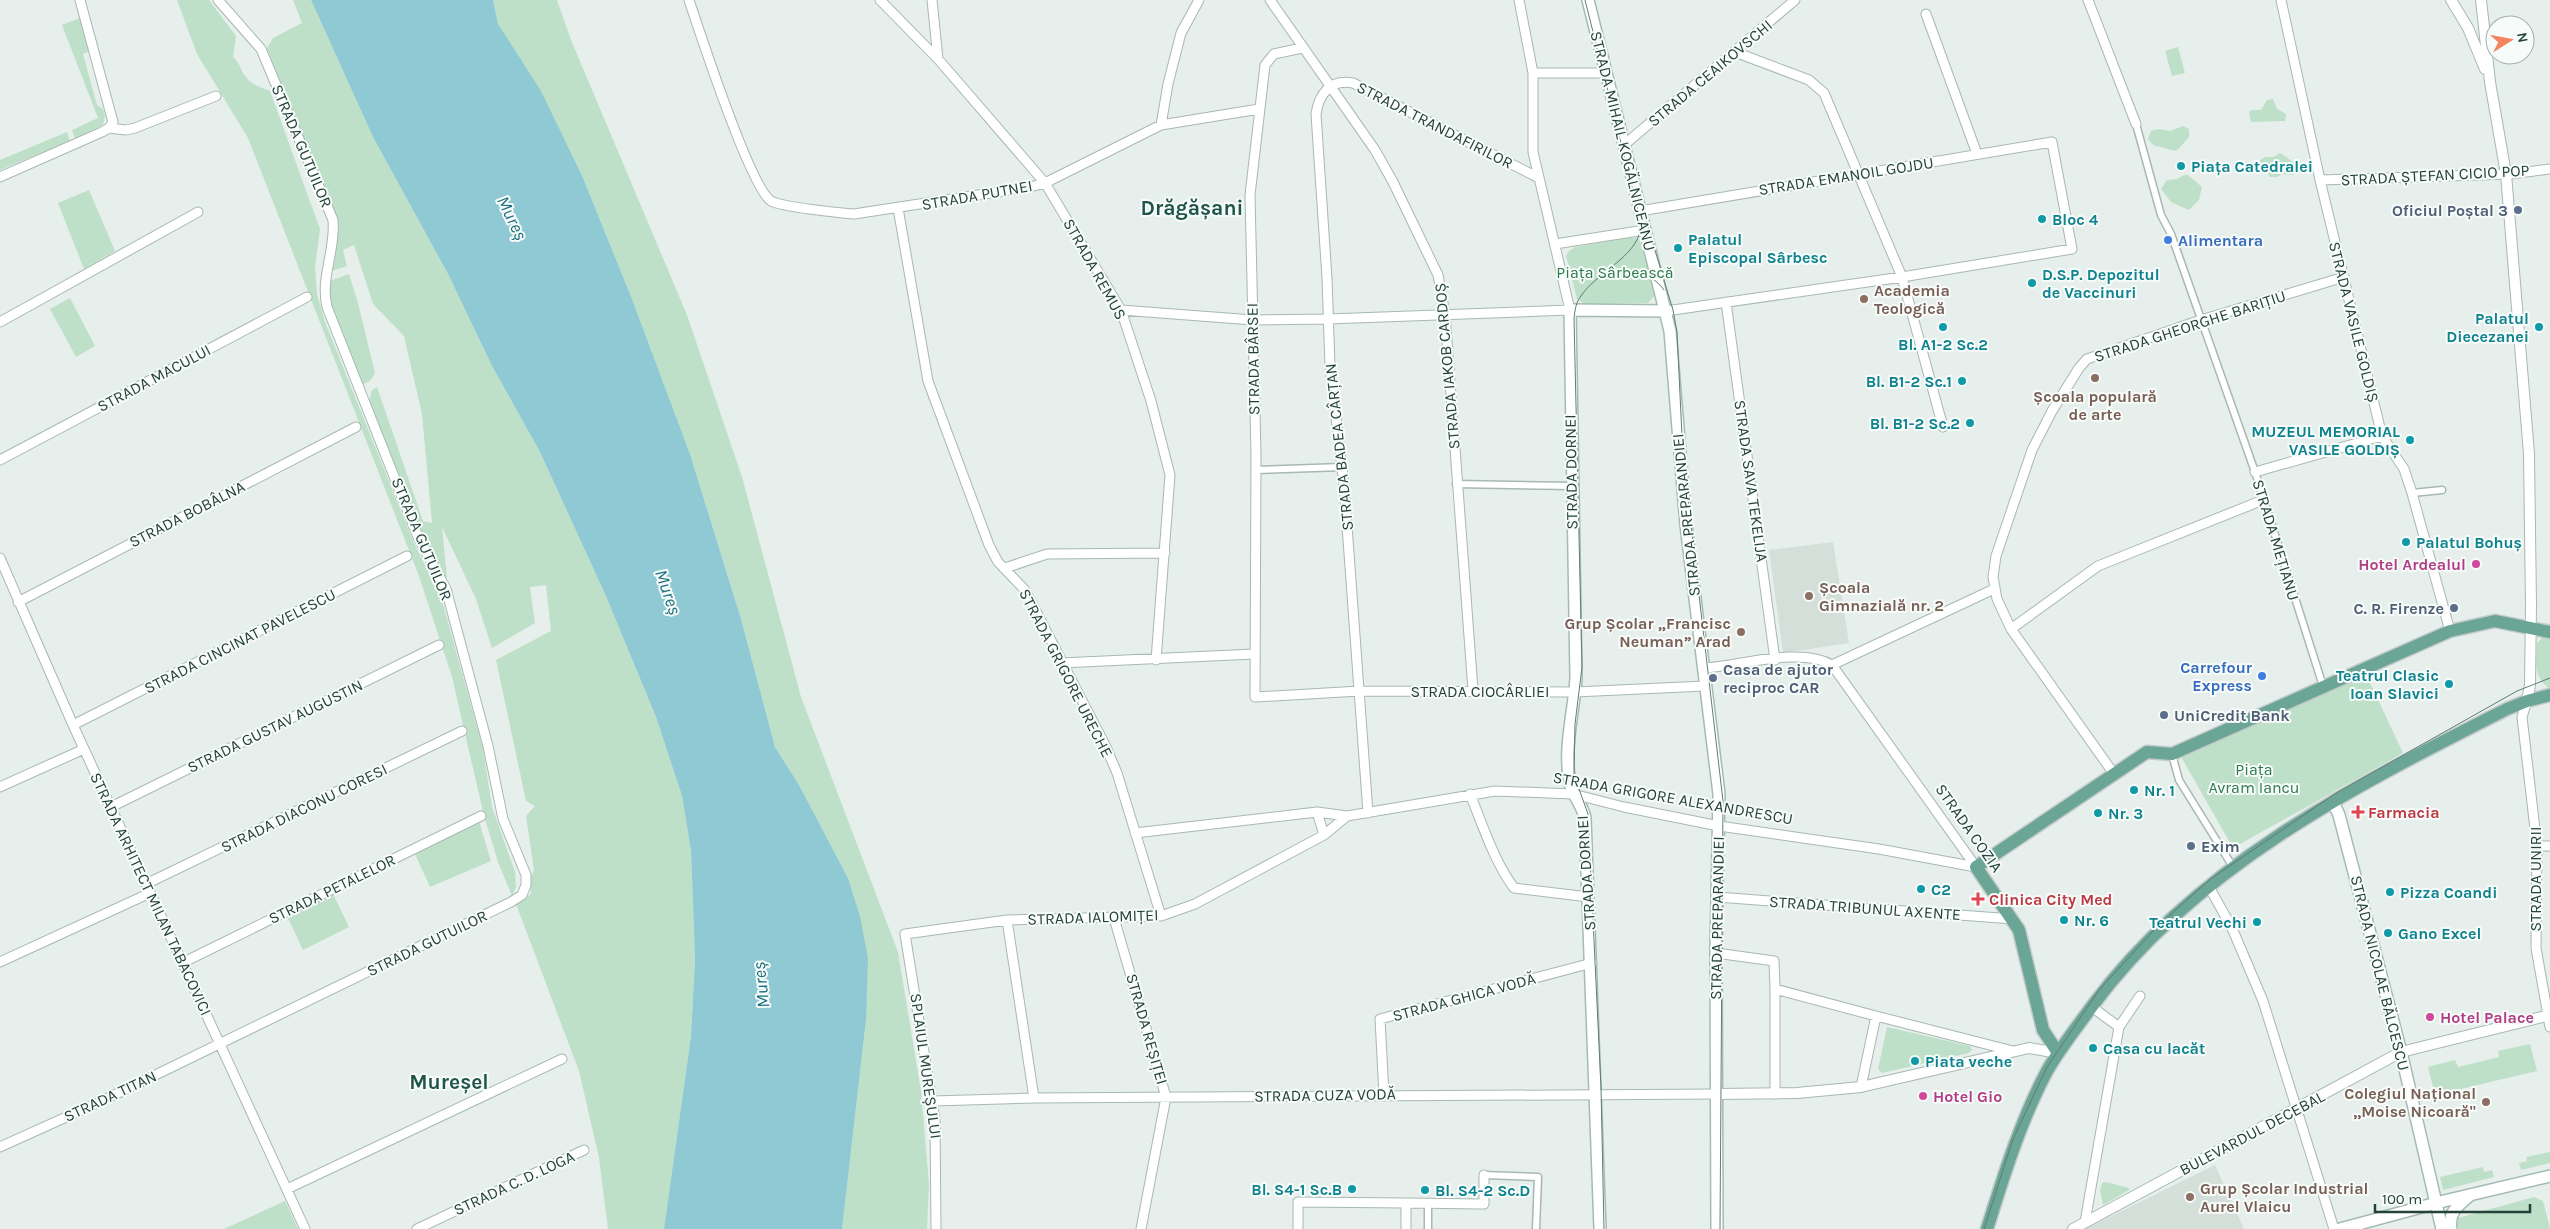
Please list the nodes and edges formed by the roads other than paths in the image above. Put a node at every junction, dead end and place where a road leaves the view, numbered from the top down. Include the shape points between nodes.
1 (80, 0) edge
2 (218, 0) edge
3 (689, 0) edge
4 (880, 0) edge
5 (932, 0) edge
6 (1199, 0) edge
7 (1270, 0) edge
8 (1519, 0) edge
9 (1588, 0) edge
10 (1795, 0) edge
11 (2088, 0) edge
12 (2281, 0) edge
13 (2451, 0) edge
14 (2481, 0) edge
15 (1926, 14) dead end
16 (1302, 48) junction
17 (1735, 52) junction
18 (938, 60) junction
19 (1533, 73) junction
20 (1605, 73) junction
21 (2490, 82) junction
22 (1330, 86) junction
23 (216, 96) dead end
24 (1259, 109) junction
25 (2136, 124) joint
26 (1161, 125) junction
27 (109, 128) junction
28 (1624, 146) junction
29 (1977, 154) junction
30 (2550, 168) edge
31 (1858, 173) junction
32 (2506, 174) junction
33 (0, 177) edge
34 (1539, 178) junction
35 (2320, 180) junction
36 (1046, 183) junction
37 (898, 208) junction
38 (1640, 211) junction
39 (198, 212) dead end
40 (1645, 230) junction
41 (1555, 244) junction
42 (1902, 277) junction
43 (2344, 277) junction
44 (307, 297) dead end
45 (1726, 302) junction
46 (1121, 310) junction
47 (1570, 310) junction
48 (1666, 311) junction
49 (1445, 314) junction
50 (1328, 319) junction
51 (1252, 320) junction
52 (2201, 320) junction
53 (0, 322) edge
54 (356, 427) dead end
55 (1943, 427) dead end
56 (2382, 436) junction
57 (0, 460) edge
58 (1342, 467) junction
59 (1255, 470) junction
60 (2254, 472) junction
61 (1456, 484) junction
62 (1572, 486) junction
63 (2442, 490) dead end
64 (2412, 493) junction
65 (2263, 500) junction
66 (1165, 553) junction
67 (407, 556) dead end
68 (0, 558) edge
69 (1004, 568) junction
70 (1994, 589) junction
71 (18, 602) junction
72 (2531, 628) junction
73 (2011, 629) junction
74 (2450, 631) junction
75 (2550, 632) edge
76 (439, 645) dead end
77 (1254, 654) junction
78 (1156, 660) junction
79 (1775, 660) junction
80 (1062, 663) junction
81 (1832, 665) junction
82 (1704, 668) junction
83 (1706, 686) junction
84 (2323, 686) junction
85 (1473, 690) junction
86 (1360, 691) junction
87 (1575, 692) junction
88 (2550, 695) edge
89 (1255, 696) joint
90 (2527, 701) junction
91 (73, 725) junction
92 (462, 731) dead end
93 (84, 749) junction
94 (2172, 754) junction
95 (2114, 774) junction
96 (0, 787) edge
97 (1470, 794) junction
98 (1573, 794) junction
99 (2333, 802) junction
100 (111, 807) junction
101 (1317, 812) junction
102 (1368, 813) junction
103 (481, 816) dead end
104 (1347, 816) junction
105 (1719, 826) junction
106 (1135, 833) junction
107 (1324, 835) junction
108 (2538, 846) junction
109 (2550, 846) edge
110 (1976, 866) junction
111 (2233, 867) junction
112 (2208, 885) junction
113 (148, 888) junction
114 (1589, 897) junction
115 (1717, 897) junction
116 (1161, 916) junction
117 (1114, 918) junction
118 (2013, 919) junction
119 (1006, 920) junction
120 (905, 934) joint
121 (1716, 952) junction
122 (0, 962) edge
123 (182, 963) junction
124 (1592, 963) junction
125 (1775, 989) junction
126 (2140, 996) dead end
127 (2092, 1007) junction
128 (1876, 1016) junction
129 (2549, 1016) edge
130 (2119, 1027) junction
131 (2550, 1027) edge
132 (220, 1044) junction
133 (2014, 1051) junction
134 (2401, 1052) junction
135 (2058, 1053) junction
136 (562, 1059) dead end
137 (1861, 1087) junction
138 (1596, 1093) junction
139 (1717, 1094) junction
140 (1775, 1094) junction
141 (1384, 1095) junction
142 (1166, 1097) junction
143 (1034, 1098) junction
144 (932, 1101) junction
145 (2296, 1109) junction
146 (0, 1147) edge
147 (584, 1150) dead end
148 (1484, 1175) joint
149 (2550, 1176) edge
150 (287, 1189) junction
151 (2472, 1194) junction
152 (1406, 1203) junction
153 (1428, 1203) junction
154 (2435, 1203) junction
155 (2085, 1222) junction
156 (305, 1229) edge
157 (416, 1229) edge
158 (936, 1229) edge
159 (1141, 1229) edge
160 (1298, 1229) edge
161 (1406, 1229) edge
162 (1428, 1229) edge
163 (1536, 1229) edge
164 (1600, 1229) edge
165 (1717, 1229) edge
166 (1987, 1229) edge
167 (2073, 1229) edge
168 (2334, 1229) edge
169 (2340, 1229) edge
170 (2442, 1229) edge
171 (2451, 1229) edge

1 - 27 street via 112,113 113,122
2 - 132 street, STRADA GUTUILOR via 261,49 333,220 334,231 324,280 327,307 418,537 446,589 488,746 503,819 526,875 522,895 511,902
3 - 37 street, STRADA PUTNEI via 741,145 762,190 772,201 854,214
4 - 18 street, STRADA REMUS
5 - 18 street
6 - 26 street via 1181,34
7 - 16 street, STRADA IAKOB CARDOȘ
8 - 19 street
9 - 20 main road, STRADA MIHAIL KOGĂLNICEANU
10 - 17 street, STRADA CEAIKOVSCHI
11 - 25 street
12 - 35 street, STRADA VASILE GOLDIȘ
13 - 21 street via 2468,28
14 - 21 street
15 - 29 street
16 - 22 street, STRADA IAKOB CARDOȘ
16 - 24 street, STRADA BÂRSEI via 1274,54 1268,59
17 - 28 street, STRADA CEAIKOVSCHI
17 - 31 street via 1818,86 1824,93
18 - 36 street, STRADA REMUS
19 - 20 street
19 - 34 street via 1532,138
20 - 28 main road, STRADA MIHAIL KOGĂLNICEANU
21 - 32 street
22 - 34 street, STRADA TRANDAFIRILOR via 1338,82 1353,83
22 - 49 street, STRADA IAKOB CARDOȘ via 1375,150 1393,182 1438,275
22 - 50 street, STRADA BADEA CÂRȚAN via 1318,102 1316,114
23 - 27 street via 135,128
24 - 26 street, STRADA PUTNEI
24 - 51 street, STRADA BÂRSEI via 1250,195
25 - 52 street, STRADA MEȚIANU via 2155,196
26 - 36 street, STRADA PUTNEI
27 - 33 street
28 - 38 main road, STRADA MIHAIL KOGĂLNICEANU
29 - 31 street, STRADA EMANOIL GOJDU
29 - 42 street, STRADA EMANOIL GOJDU via 2052,142 2072,249
30 - 32 street, STRADA ȘTEFAN CICIO POP
31 - 38 street, STRADA EMANOIL GOJDU
31 - 42 street
32 - 35 street, STRADA ȘTEFAN CICIO POP
32 - 72 street via 2529,454
34 - 41 street
35 - 43 street, STRADA VASILE GOLDIȘ
36 - 37 street, STRADA PUTNEI
36 - 46 street, STRADA REMUS
37 - 69 street, STRADA GRIGORE URECHE via 928,381 989,546
38 - 40 main road, STRADA MIHAIL KOGĂLNICEANU
39 - 53 street
40 - 41 street
40 - 48 main road, STRADA MIHAIL KOGĂLNICEANU
41 - 47 street
42 - 45 street
42 - 55 street
43 - 52 street, STRADA GHEORGHE BARIȚIU
43 - 56 street, STRADA VASILE GOLDIȘ
44 - 57 street, STRADA MACULUI
45 - 48 street
45 - 79 street, STRADA SAVA TEKELIJA
46 - 51 street
46 - 66 street, STRADA REMUS via 1151,401 1170,475
47 - 48 main road
47 - 49 street
47 - 62 main road, STRADA DORNEI
48 - 82 main road, STRADA PREPARANDIEI via 1686,525
49 - 50 street
49 - 61 street, STRADA IAKOB CARDOȘ
50 - 51 street
50 - 58 street, STRADA BADEA CÂRȚAN
51 - 59 street, STRADA BÂRSEI
52 - 60 street, STRADA MEȚIANU
52 - 70 street, STRADA GHEORGHE BARIȚIU via 2095,355 2082,363 2032,450 1994,565
54 - 71 street, STRADA BOBÂLNA
56 - 60 street
56 - 64 street, STRADA VASILE GOLDIȘ via 2404,469
58 - 59 street
58 - 86 street, STRADA BADEA CÂRȚAN
59 - 77 street, STRADA BÂRSEI
60 - 65 street, STRADA MEȚIANU
61 - 62 street
61 - 85 street, STRADA IAKOB CARDOȘ
62 - 87 main road, STRADA DORNEI
63 - 64 street
64 - 74 street, STRADA VASILE GOLDIȘ
65 - 73 street via 2098,566
65 - 84 street, STRADA MEȚIANU
66 - 69 street via 1057,553 1032,557
66 - 78 street, STRADA REMUS
67 - 91 street, STRADA CINCINAT PAVELESCU
68 - 71 street, STRADA ARHITECT MILAN TABACOVICI
69 - 80 street, STRADA GRIGORE URECHE via 1025,590
70 - 73 street, STRADA GHEORGHE BARIȚIU
70 - 81 street
71 - 91 street, STRADA ARHITECT MILAN TABACOVICI
72 - 74 main road via 2495,622
72 - 75 main road
72 - 90 street
73 - 95 street, STRADA GHEORGHE BARIȚIU
74 - 84 main road
76 - 100 street, STRADA GUSTAV AUGUSTIN
77 - 78 street
77 - 89 street, STRADA BÂRSEI
78 - 80 street
79 - 81 street via 1811,658
79 - 82 street
80 - 106 street, STRADA GRIGORE URECHE via 1106,747
81 - 110 street, STRADA COZIA
82 - 83 main road, STRADA PREPARANDIEI
83 - 87 street, STRADA CIOCÂRLIEI
83 - 105 main road, STRADA PREPARANDIEI via 1719,794
84 - 94 main road
85 - 86 street, STRADA CIOCÂRLIEI
85 - 87 street, STRADA CIOCÂRLIEI
86 - 89 street, STRADA CIOCÂRLIEI
86 - 102 street, STRADA BADEA CÂRȚAN
87 - 98 main road, STRADA DORNEI via 1569,746
88 - 90 main road
90 - 99 main road
90 - 108 street, STRADA UNIRII via 2522,717
91 - 93 street, STRADA ARHITECT MILAN TABACOVICI
92 - 113 street, STRADA DIACONU CORESI
93 - 96 street
93 - 100 street, STRADA ARHITECT MILAN TABACOVICI
94 - 95 main road via 2147,752
94 - 111 street via 2180,780
95 - 110 main road
97 - 98 street, STRADA GRIGORE ALEXANDRESCU via 1528,791
97 - 102 street, STRADA GRIGORE ALEXANDRESCU
97 - 114 street via 1488,839 1514,888
98 - 105 street, STRADA GRIGORE ALEXANDRESCU
98 - 114 main road, STRADA DORNEI via 1585,818
99 - 111 main road via 2291,826
99 - 134 main road, STRADA NICOLAE BĂLCESCU
100 - 113 street, STRADA ARHITECT MILAN TABACOVICI
101 - 104 street, STRADA GRIGORE ALEXANDRESCU
101 - 106 street, STRADA GRIGORE ALEXANDRESCU
101 - 107 street
102 - 104 street, STRADA GRIGORE ALEXANDRESCU
103 - 123 street, STRADA PETALELOR
104 - 107 street, STRADA IALOMIȚEI
105 - 110 street, STRADA GRIGORE ALEXANDRESCU via 1879,848
105 - 115 main road, STRADA PREPARANDIEI
106 - 116 street, STRADA GRIGORE URECHE
107 - 116 street, STRADA IALOMIȚEI via 1194,904
108 - 109 street
108 - 129 street, STRADA UNIRII via 2535,941
110 - 118 main road, STRADA COZIA
111 - 112 main road
112 - 127 main road via 2126,963
112 - 145 street via 2253,975 2276,1038
113 - 122 street, STRADA DIACONU CORESI
113 - 123 street, STRADA ARHITECT MILAN TABACOVICI
114 - 124 main road, STRADA DORNEI
115 - 118 street, STRADA TRIBUNUL AXENTE
115 - 121 main road, STRADA PREPARANDIEI
116 - 117 street, STRADA IALOMIȚEI
117 - 119 street, STRADA IALOMIȚEI
117 - 142 street, STRADA REȘIȚEI
118 - 135 main road, STRADA COZIA via 2023,941 2043,1030
119 - 120 street, STRADA IALOMIȚEI
119 - 143 street
120 - 144 street, SPLAIUL MUREȘULUI
121 - 125 street via 1774,961
121 - 139 main road, STRADA PREPARANDIEI
123 - 132 street, STRADA ARHITECT MILAN TABACOVICI
124 - 138 main road, STRADA DORNEI
124 - 141 street, STRADA GHICA VODĂ via 1380,1019
125 - 128 street
125 - 140 street
126 - 130 street
127 - 130 street
127 - 135 main road
128 - 133 street
128 - 137 street
129 - 131 street, STRADA UNIRII
129 - 134 street, BULEVARDUL DECEBAL
130 - 155 street
132 - 146 street, STRADA TITAN
132 - 150 street, STRADA ARHITECT MILAN TABACOVICI
133 - 135 street via 2029,1048
133 - 137 street
134 - 145 street, BULEVARDUL DECEBAL
134 - 154 main road, STRADA NICOLAE BĂLCESCU
135 - 166 main road via 2022,1122
136 - 150 street
137 - 140 street
138 - 139 street, STRADA CUZA VODĂ
138 - 141 street, STRADA CUZA VODĂ
138 - 164 main road, STRADA DORNEI
139 - 140 street
139 - 165 main road, STRADA PREPARANDIEI
141 - 142 street, STRADA CUZA VODĂ
142 - 143 street, STRADA CUZA VODĂ
142 - 159 street, STRADA REȘIȚEI
143 - 144 street, STRADA CUZA VODĂ
144 - 158 street, SPLAIUL MUREȘULUI via 936,1142
145 - 155 street, BULEVARDUL DECEBAL
145 - 168 street
147 - 157 street, STRADA C. D. LOGA
148 - 153 street via 1484,1204
148 - 163 street via 1538,1177
149 - 151 main road
150 - 156 street, STRADA ARHITECT MILAN TABACOVICI
151 - 154 main road
151 - 171 main road via 2452,1213
152 - 153 street
152 - 160 street via 1298,1202
152 - 161 street
153 - 162 street
154 - 169 main road
154 - 170 main road, STRADA NICOLAE BĂLCESCU
155 - 167 street, BULEVARDUL DECEBAL

